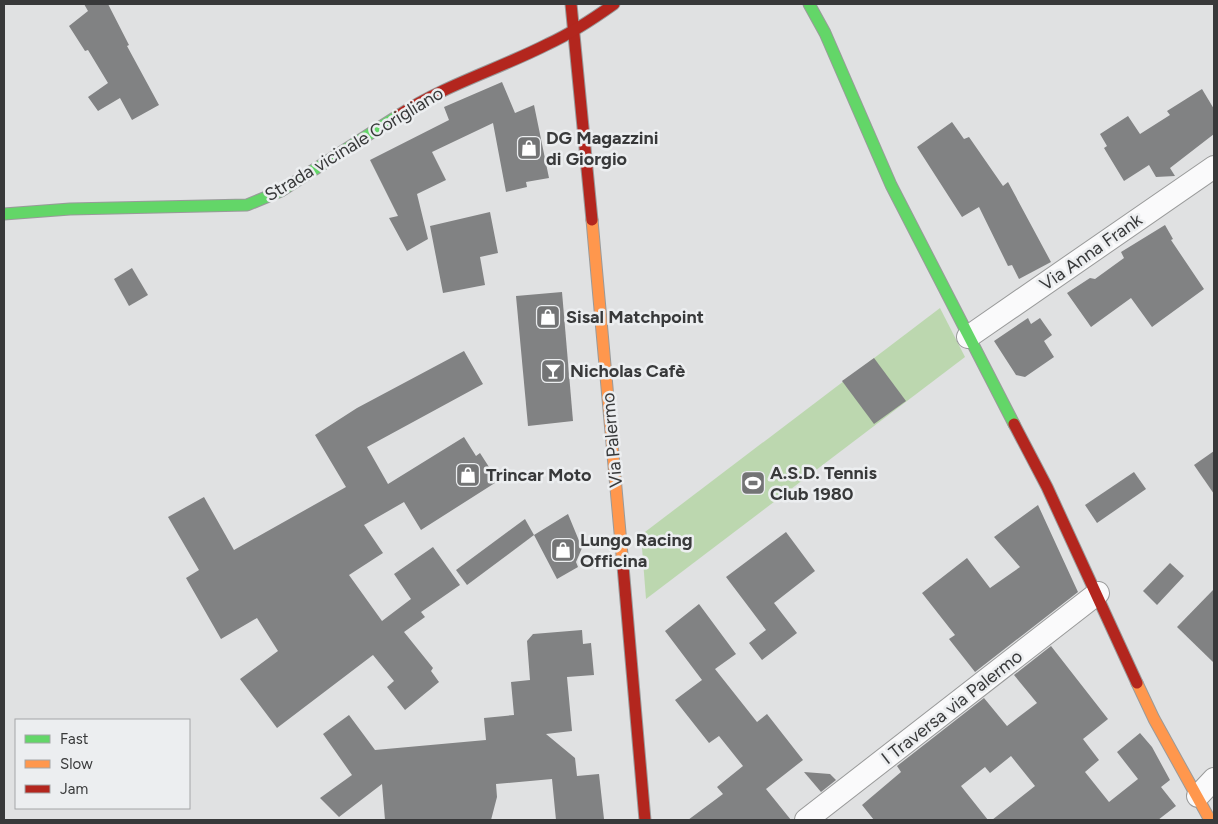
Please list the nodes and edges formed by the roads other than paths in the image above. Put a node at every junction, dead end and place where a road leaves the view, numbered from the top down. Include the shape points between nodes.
1 (571, 4) edge
2 (614, 4) edge
3 (809, 4) edge
4 (574, 31) junction
5 (1214, 167) edge
6 (4, 214) edge
7 (968, 337) junction
8 (1098, 593) junction
9 (1214, 779) edge
10 (1198, 796) junction
11 (644, 820) edge
12 (806, 820) edge
13 (1209, 820) edge

1 - 4 street, Via Palermo
2 - 4 street, Strada vicinale Corigliano
3 - 7 street via 825,33 891,185
4 - 6 street, Strada vicinale Corigliano via 424,99 281,191 246,205 70,209
4 - 11 street, Via Palermo via 621,528
5 - 7 street, Via Anna Frank
7 - 8 street
8 - 10 street via 1154,719
8 - 12 street, I Traversa via Palermo
9 - 10 street
10 - 13 street

